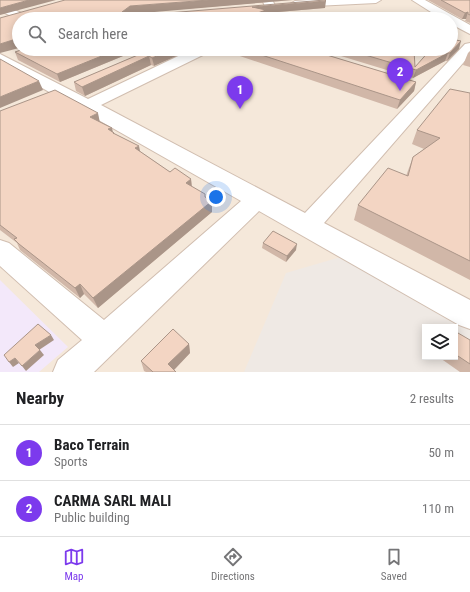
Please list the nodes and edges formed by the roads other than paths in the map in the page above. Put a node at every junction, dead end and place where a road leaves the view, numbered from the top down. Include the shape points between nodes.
1 (376, 0) edge
2 (417, 0) edge
3 (269, 3) edge
4 (0, 7) edge
5 (256, 8) edge
6 (12, 12) edge
7 (274, 12) edge
8 (438, 12) edge
9 (12, 18) edge
10 (0, 21) edge
11 (458, 23) edge
12 (470, 30) edge
13 (470, 47) edge
14 (188, 56) edge
15 (5, 58) edge
16 (80, 82) edge
17 (59, 91) junction
18 (39, 99) edge
19 (86, 106) junction
20 (258, 199) junction
21 (307, 226) junction
22 (0, 250) edge
23 (470, 315) edge
24 (105, 340) junction
25 (70, 372) edge

1 - 3 street
2 - 8 street
3 - 5 street
3 - 7 street
4 - 6 street
9 - 10 street
11 - 12 street
13 - 21 street
14 - 19 street
15 - 17 street
16 - 17 street
17 - 18 street
17 - 19 street
19 - 20 street
20 - 21 street
20 - 24 street
21 - 23 street
22 - 24 street
24 - 25 street

